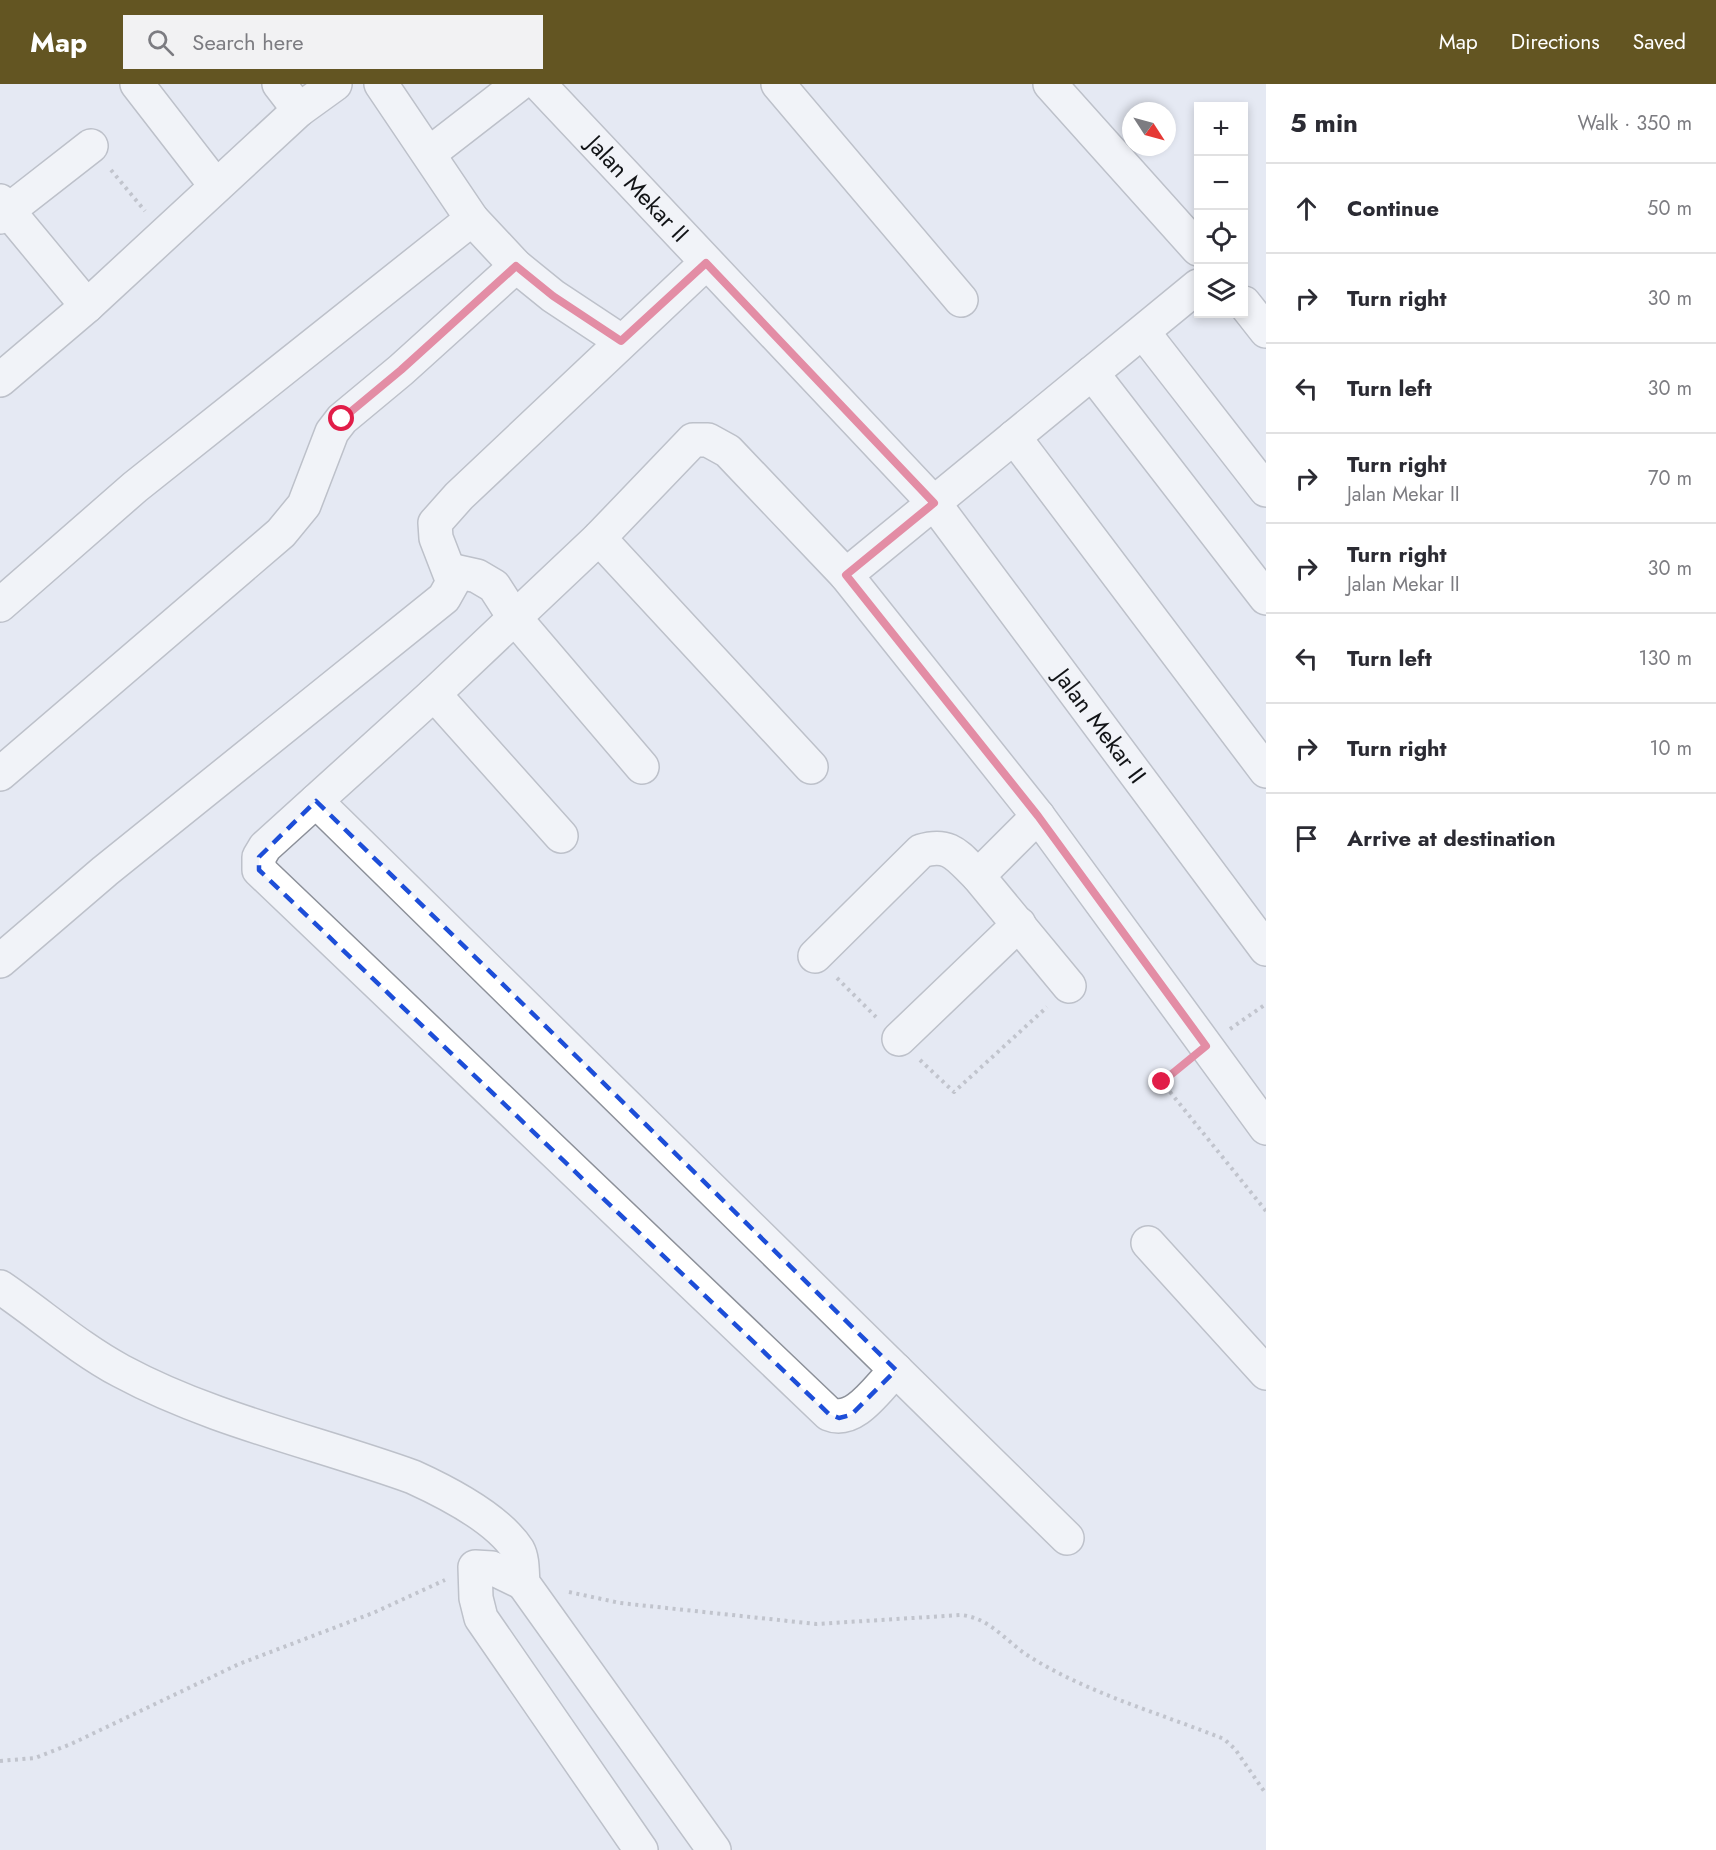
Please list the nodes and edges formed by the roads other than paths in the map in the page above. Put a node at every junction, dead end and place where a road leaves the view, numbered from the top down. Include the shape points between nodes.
1 (137, 84) edge
2 (279, 84) edge
3 (335, 84) edge
4 (381, 84) edge
5 (519, 84) edge
6 (539, 84) edge
7 (778, 84) edge
8 (1050, 84) edge
9 (299, 110) junction
10 (91, 146) road end
11 (430, 153) junction
12 (216, 186) junction
13 (3, 209) edge
14 (472, 219) junction
15 (1194, 245) edge
16 (706, 263) junction
17 (516, 266) junction
18 (1194, 289) edge
19 (961, 300) dead end
20 (87, 306) junction
21 (1248, 308) edge
22 (1266, 331) edge
23 (1143, 332) junction
24 (621, 341) junction
25 (1092, 373) junction
26 (0, 380) edge
27 (1014, 437) junction
28 (1266, 490) edge
29 (934, 503) junction
30 (599, 538) junction
31 (450, 570) junction
32 (846, 575) junction
33 (1266, 598) edge
34 (0, 605) edge
35 (514, 617) junction
36 (434, 694) junction
37 (642, 767) dead end
38 (811, 767) dead end
39 (1266, 771) edge
40 (0, 774) edge
41 (315, 801) junction
42 (1038, 816) junction
43 (561, 836) dead end
44 (978, 876) junction
45 (1019, 924) junction
46 (1266, 949) edge
47 (815, 956) road end
48 (0, 961) edge
49 (1069, 986) road end
50 (899, 1039) road end
51 (1266, 1128) edge
52 (1148, 1243) dead end
53 (0, 1287) edge
54 (896, 1370) junction
55 (1266, 1373) edge
56 (1066, 1538) dead end
57 (522, 1572) junction
58 (640, 1850) edge
59 (714, 1850) edge

1 - 12 street
2 - 9 street
3 - 9 street
4 - 11 street
5 - 11 street
6 - 16 street, Jalan Mekar II
7 - 19 street
8 - 15 street
9 - 12 street
10 - 13 street
11 - 14 street
12 - 20 street
13 - 20 street
14 - 17 street
14 - 34 street via 135,487
16 - 24 street
16 - 29 street, Jalan Mekar II
17 - 24 street
17 - 40 street via 342,419 332,432 304,505 281,533
18 - 23 street
20 - 26 street
21 - 22 street
23 - 25 street
23 - 28 street
24 - 31 street via 459,495 435,524 436,538
25 - 27 street
25 - 33 street
27 - 29 street
27 - 39 street
29 - 32 street
29 - 46 street, Jalan Mekar II
30 - 32 street via 693,440 708,440 728,451
30 - 35 street
30 - 38 street
31 - 35 street via 477,576 494,586
31 - 48 street via 453,582 444,598 105,871
32 - 42 street
35 - 36 street
35 - 37 street
36 - 41 street
36 - 43 street
41 - 54 street
41 - 54 street via 265,847 259,857 260,870 829,1414 839,1418 851,1415
42 - 44 street
42 - 51 street
44 - 45 street
44 - 47 street via 949,849 936,846 921,851
45 - 49 street
45 - 50 street
52 - 55 street
53 - 57 street via 118,1370 161,1391 208,1410 359,1457 443,1491 503,1533 519,1551
54 - 56 street
57 - 58 street via 475,1567 481,1618
57 - 59 street

